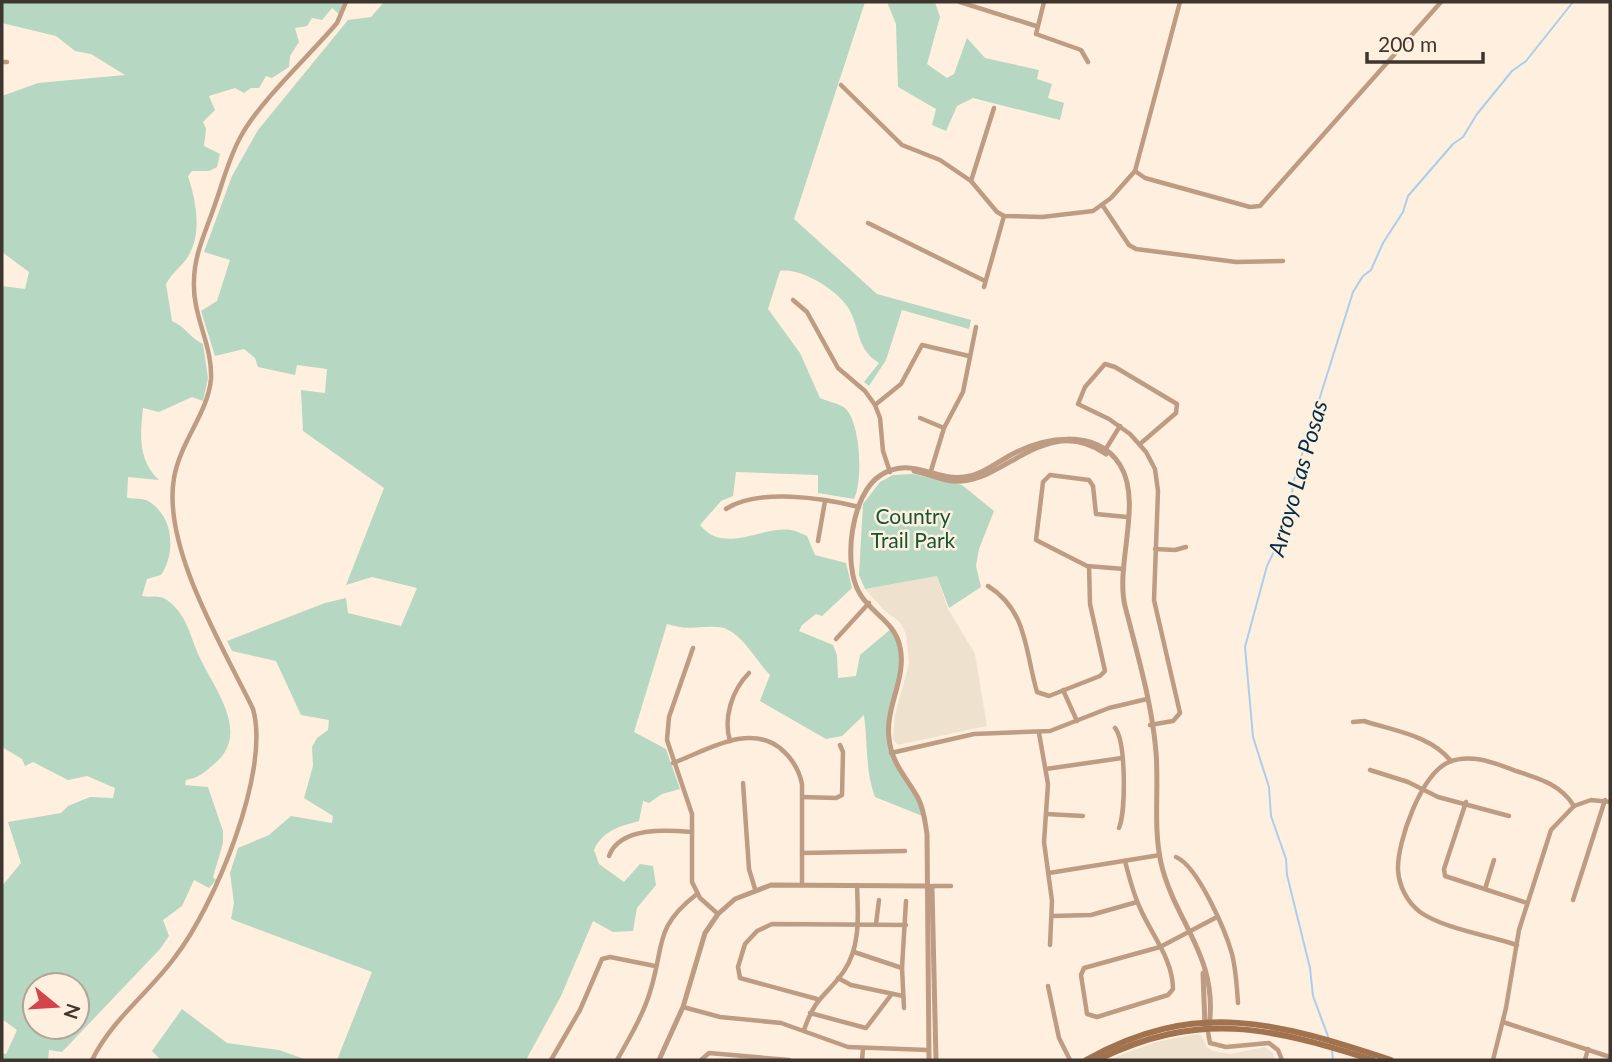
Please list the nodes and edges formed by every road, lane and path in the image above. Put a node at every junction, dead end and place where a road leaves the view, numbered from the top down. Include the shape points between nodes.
1 (346, 2) edge
2 (960, 2) edge
3 (1044, 2) edge
4 (1181, 2) edge
5 (1441, 2) edge
6 (1036, 27) junction
7 (1088, 62) dead end
8 (841, 85) dead end
9 (994, 108) dead end
10 (1135, 172) junction
11 (971, 181) junction
12 (1102, 206) junction
13 (1004, 216) junction
14 (868, 223) dead end
15 (1283, 261) dead end
16 (793, 300) dead end
17 (976, 327) dead end
18 (969, 356) junction
19 (875, 405) junction
20 (920, 418) dead end
21 (1120, 426) junction
22 (944, 428) junction
23 (1140, 444) junction
24 (1105, 450) junction
25 (890, 471) junction
26 (930, 473) junction
27 (825, 502) junction
28 (858, 506) junction
29 (726, 509) dead end
30 (1126, 517) junction
31 (818, 541) dead end
32 (1186, 547) dead end
33 (1154, 550) junction
34 (1090, 566) junction
35 (1122, 569) junction
36 (988, 586) dead end
37 (869, 603) junction
38 (836, 639) dead end
39 (693, 648) dead end
40 (748, 673) dead end
41 (1063, 690) junction
42 (1145, 700) junction
43 (1077, 721) junction
44 (1353, 722) dead end
45 (1151, 725) junction
46 (1115, 728) dead end
47 (1039, 733) junction
48 (730, 741) junction
49 (840, 745) dead end
50 (892, 752) junction
51 (1122, 758) junction
52 (1451, 761) junction
53 (673, 763) junction
54 (1046, 769) junction
55 (1370, 770) dead end
56 (743, 783) dead end
57 (1420, 789) junction
58 (802, 797) junction
59 (1608, 801) edge
60 (1466, 802) junction
61 (1574, 806) junction
62 (1046, 814) junction
63 (1083, 816) dead end
64 (1509, 816) dead end
65 (1119, 828) dead end
66 (692, 832) junction
67 (905, 851) dead end
68 (802, 853) junction
69 (1158, 855) junction
70 (609, 856) dead end
71 (1176, 858) dead end
72 (1494, 860) dead end
73 (1125, 861) junction
74 (1049, 873) junction
75 (802, 885) junction
76 (857, 885) junction
77 (931, 886) junction
78 (951, 886) dead end
79 (755, 889) junction
80 (1485, 890) junction
81 (697, 894) junction
82 (879, 900) dead end
83 (1573, 900) dead end
84 (906, 901) dead end
85 (1137, 902) junction
86 (1527, 903) junction
87 (718, 914) junction
88 (1052, 916) junction
89 (1217, 917) junction
90 (857, 923) junction
91 (876, 924) junction
92 (906, 925) junction
93 (1190, 930) junction
94 (1050, 945) dead end
95 (1517, 945) junction
96 (1160, 947) junction
97 (854, 952) junction
98 (655, 966) junction
99 (902, 968) junction
100 (838, 978) junction
101 (1048, 986) dead end
102 (891, 995) junction
103 (904, 996) junction
104 (817, 999) junction
105 (1238, 1003) dead end
106 (683, 1007) junction
107 (904, 1008) dead end
108 (810, 1013) junction
109 (1503, 1022) junction
110 (1208, 1026) junction
111 (804, 1030) junction
112 (863, 1049) junction
113 (1348, 1049) junction
114 (1588, 1049) junction
115 (928, 1050) junction
116 (1610, 1057) edge
117 (758, 1058) edge
118 (92, 1060) edge
119 (551, 1060) edge
120 (617, 1060) edge
121 (659, 1060) edge
122 (701, 1060) edge
123 (789, 1060) edge
124 (862, 1060) edge
125 (929, 1060) edge
126 (936, 1060) edge
127 (1070, 1060) edge
128 (1086, 1060) edge
129 (1097, 1060) edge
130 (1282, 1060) edge
131 (1373, 1060) edge
132 (1391, 1060) edge
133 (1493, 1060) edge
134 (1585, 1060) edge

1 - 118 street via 337,23 242,134 195,264 194,302 210,360 210,386 176,466 173,521 183,560 253,709 258,736 255,765 229,856 195,926 167,968 114,1023
2 - 6 street
3 - 6 street
4 - 10 street
5 - 10 street via 1263,204 1250,207
6 - 7 street via 1037,35 1081,50
8 - 11 street via 902,145 940,160
9 - 11 street
10 - 12 street
11 - 13 street
12 - 13 street via 1073,215
12 - 15 street via 1136,250 1236,262
13 - 14 street via 984,284
16 - 19 street via 807,312 838,368
17 - 18 street
18 - 19 street via 922,345 901,384
18 - 22 street via 963,392
19 - 25 street
20 - 22 street
21 - 23 street
21 - 23 street via 1078,404 1091,379 1108,364 1178,406 1175,415
21 - 24 street
22 - 26 street
23 - 33 street via 1157,477
24 - 26 street via 1076,440 1045,441 973,475
24 - 30 street via 1125,477
25 - 26 street via 906,466
25 - 28 street via 873,480
27 - 28 street
27 - 29 street via 758,497
27 - 31 street
28 - 37 street via 852,571 859,593
30 - 34 street via 1096,514 1089,480 1047,477 1036,540
30 - 35 street
32 - 33 street
33 - 45 street via 1154,600 1180,713 1173,721
34 - 35 street
34 - 41 street via 1090,604 1104,671
35 - 42 street via 1124,601
36 - 41 street via 1006,599 1018,617 1037,692 1046,697
37 - 38 street
37 - 50 street via 892,628 901,649 888,726
39 - 53 street via 667,728
40 - 48 street via 727,715
41 - 43 street
42 - 43 street
42 - 45 street
43 - 47 street
44 - 52 street via 1428,741
45 - 69 street
46 - 51 street
47 - 50 street via 974,734
47 - 54 street
48 - 53 street
48 - 58 street via 748,737 778,747 798,769
49 - 58 street via 842,794 836,798
50 - 77 street via 924,806
51 - 54 street
51 - 65 street via 1124,813
52 - 57 street
52 - 61 street via 1478,759 1550,782
53 - 66 street via 691,807
54 - 62 street
55 - 57 street
56 - 79 street via 749,869
57 - 60 street
57 - 95 street via 1399,857 1401,887 1409,901 1430,917
58 - 68 street
59 - 61 street
59 - 83 street
60 - 64 street
60 - 80 street via 1444,874
61 - 86 street via 1551,830
62 - 63 street
62 - 74 street
66 - 70 street via 639,834 616,845
66 - 81 street via 690,870
67 - 68 street
68 - 75 street
69 - 73 street
69 - 93 street
71 - 89 street via 1186,863
72 - 80 street
73 - 74 street
73 - 85 street
74 - 88 street
75 - 76 street
75 - 79 street
76 - 77 street
76 - 90 street
77 - 78 street
77 - 115 street
77 - 126 street
79 - 87 street
80 - 86 street
81 - 87 street
81 - 98 street via 670,918
82 - 91 street
84 - 92 street
85 - 88 street via 1091,915
85 - 96 street
86 - 95 street
87 - 106 street via 701,942
88 - 94 street
89 - 93 street
89 - 105 street via 1233,958
90 - 91 street
90 - 97 street
90 - 104 street via 772,923 749,939 737,971 742,979
91 - 92 street
92 - 99 street
93 - 96 street
93 - 110 street via 1205,967
95 - 109 street
96 - 96 street via 1083,969 1085,1012 1097,1017 1170,994 1171,974
97 - 99 street
97 - 100 street
98 - 119 street via 604,957
98 - 120 street via 646,1002
99 - 103 street
100 - 102 street
100 - 104 street
101 - 127 street via 1059,1038
102 - 103 street
102 - 108 street via 866,1028
103 - 107 street
104 - 108 street
106 - 111 street
106 - 121 street
108 - 111 street
109 - 114 street
109 - 133 street
110 - 113 main road via 1258,1023
110 - 128 main road via 1151,1032
110 - 129 main road via 1152,1038
110 - 130 street via 1210,1043 1269,1043
111 - 112 street
112 - 115 street
112 - 124 street
113 - 131 main road
113 - 132 main road
114 - 116 street
114 - 134 street
115 - 125 street
117 - 122 street via 707,1053
117 - 123 street

